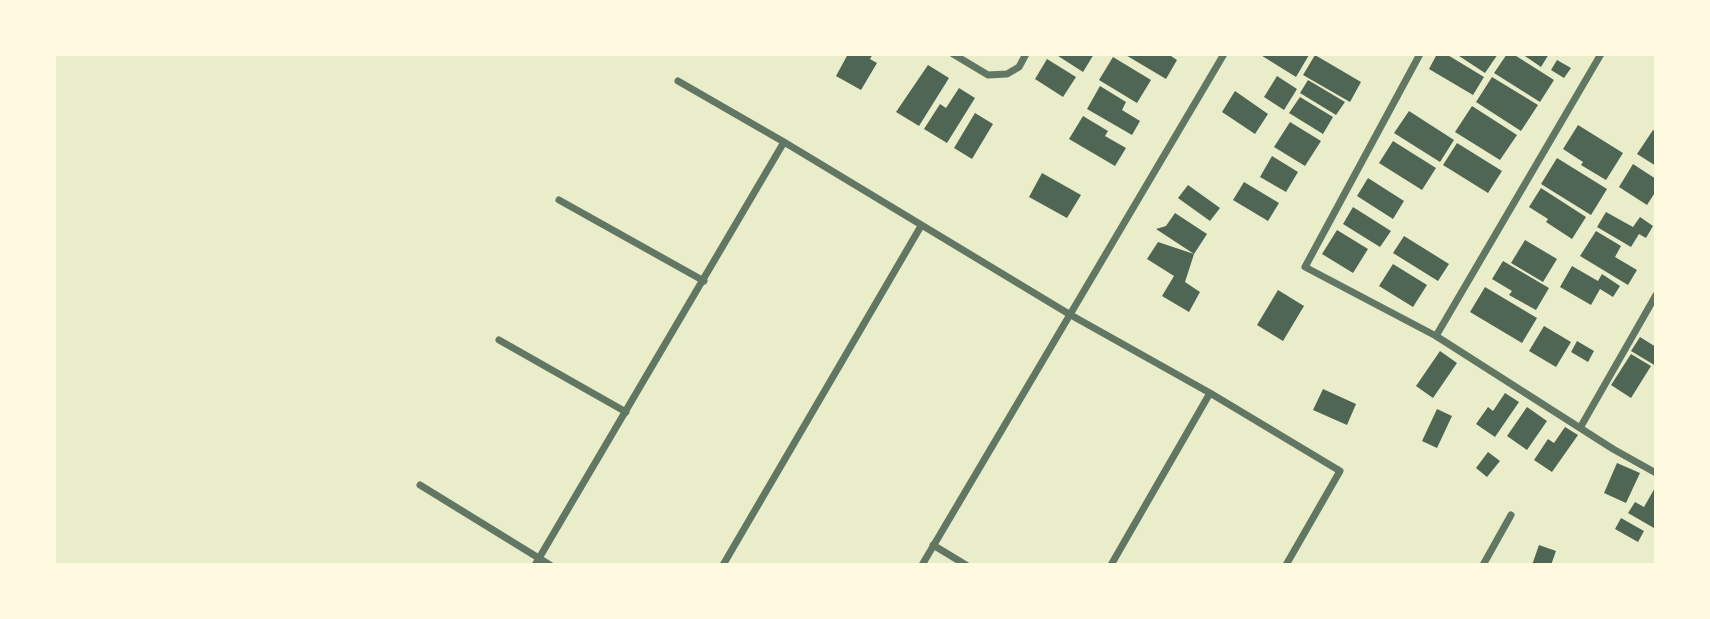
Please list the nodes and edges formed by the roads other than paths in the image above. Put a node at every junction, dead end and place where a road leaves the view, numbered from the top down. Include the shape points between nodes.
1 (953, 54) edge
2 (1026, 54) edge
3 (1224, 54) edge
4 (1420, 54) edge
5 (1601, 54) edge
6 (678, 82) dead end
7 (784, 142) junction
8 (559, 200) dead end
9 (921, 226) junction
10 (704, 281) junction
11 (1656, 295) edge
12 (1069, 314) junction
13 (1436, 336) junction
14 (499, 340) dead end
15 (1210, 393) junction
16 (626, 412) junction
17 (1580, 428) junction
18 (1656, 473) edge
19 (420, 485) dead end
20 (1511, 515) dead end
21 (933, 545) junction
22 (537, 561) edge
23 (550, 565) edge
24 (723, 565) edge
25 (922, 565) edge
26 (966, 565) edge
27 (1111, 565) edge
28 (1286, 565) edge
29 (1483, 565) edge

1 - 2 street via 988,75 1007,74 1019,67
3 - 12 street
4 - 13 street via 1305,267
5 - 13 street
6 - 7 street
7 - 9 street
7 - 10 street
8 - 10 street
9 - 12 street
9 - 24 street
10 - 16 street
11 - 17 street
12 - 15 street
12 - 21 street
13 - 17 street
14 - 16 street
15 - 27 street
15 - 28 street via 1340,471
16 - 22 street
17 - 18 street
19 - 22 street
20 - 29 street
21 - 25 street
21 - 26 street
22 - 23 street

